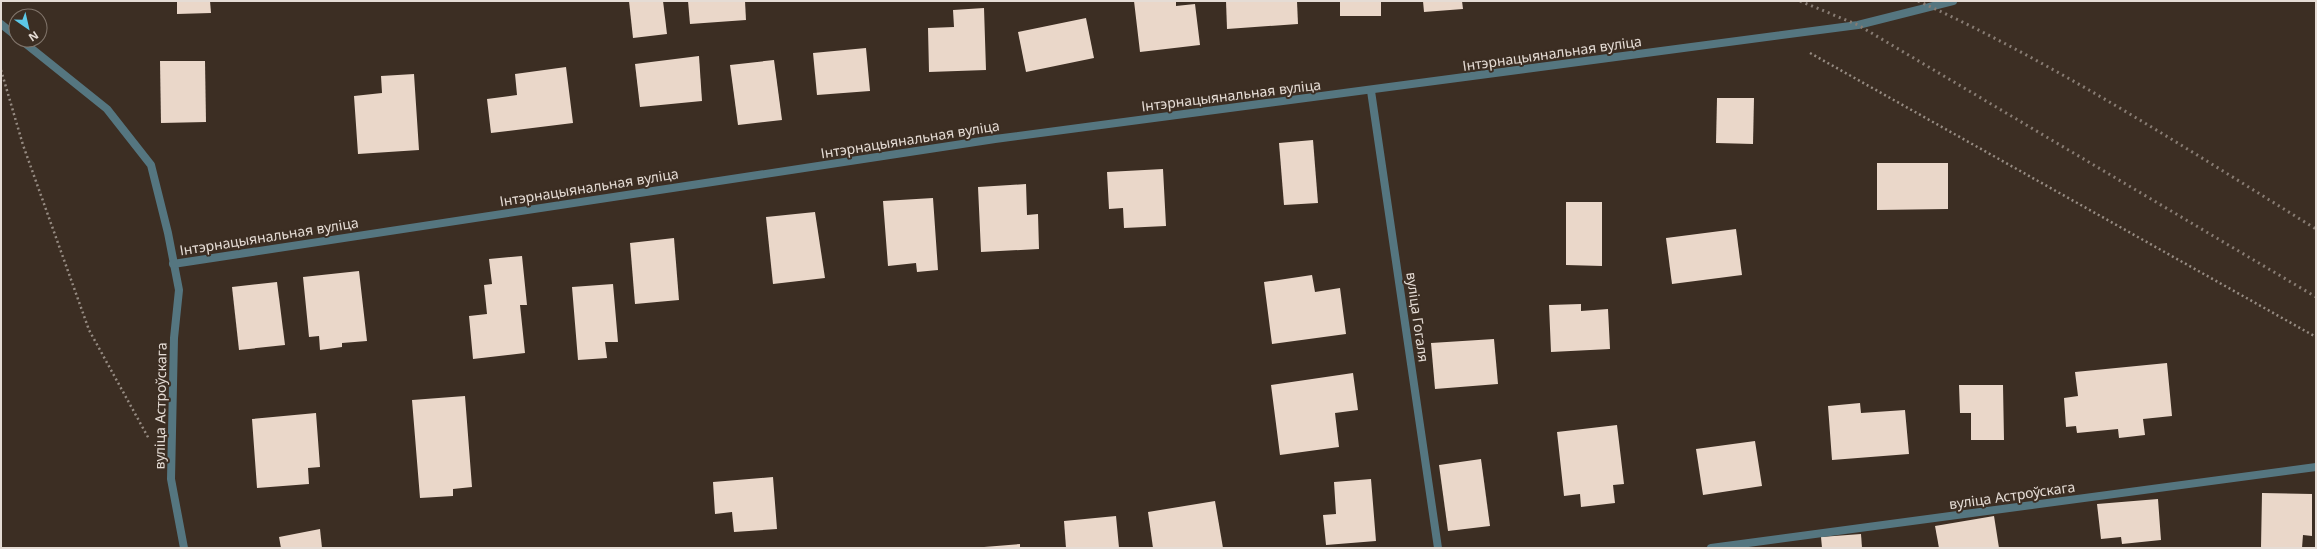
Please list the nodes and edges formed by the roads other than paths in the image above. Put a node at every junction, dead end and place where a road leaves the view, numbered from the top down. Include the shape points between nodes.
1 (1953, 1) edge
2 (31, 48) edge
3 (1371, 90) junction
4 (173, 264) junction
5 (2316, 467) edge
6 (184, 548) edge
7 (1438, 548) edge
8 (1711, 548) edge

1 - 3 street, Інтэрнацыянальная вуліца via 1858,25
2 - 4 street, Інтэрнацыянальная вуліца via 107,109 151,165
3 - 4 street, Інтэрнацыянальная вуліца via 995,139
3 - 7 street, вуліца Гогаля
4 - 6 street, вуліца Астроўскага via 179,290 174,338 171,479
5 - 8 street, вуліца Астроўскага

